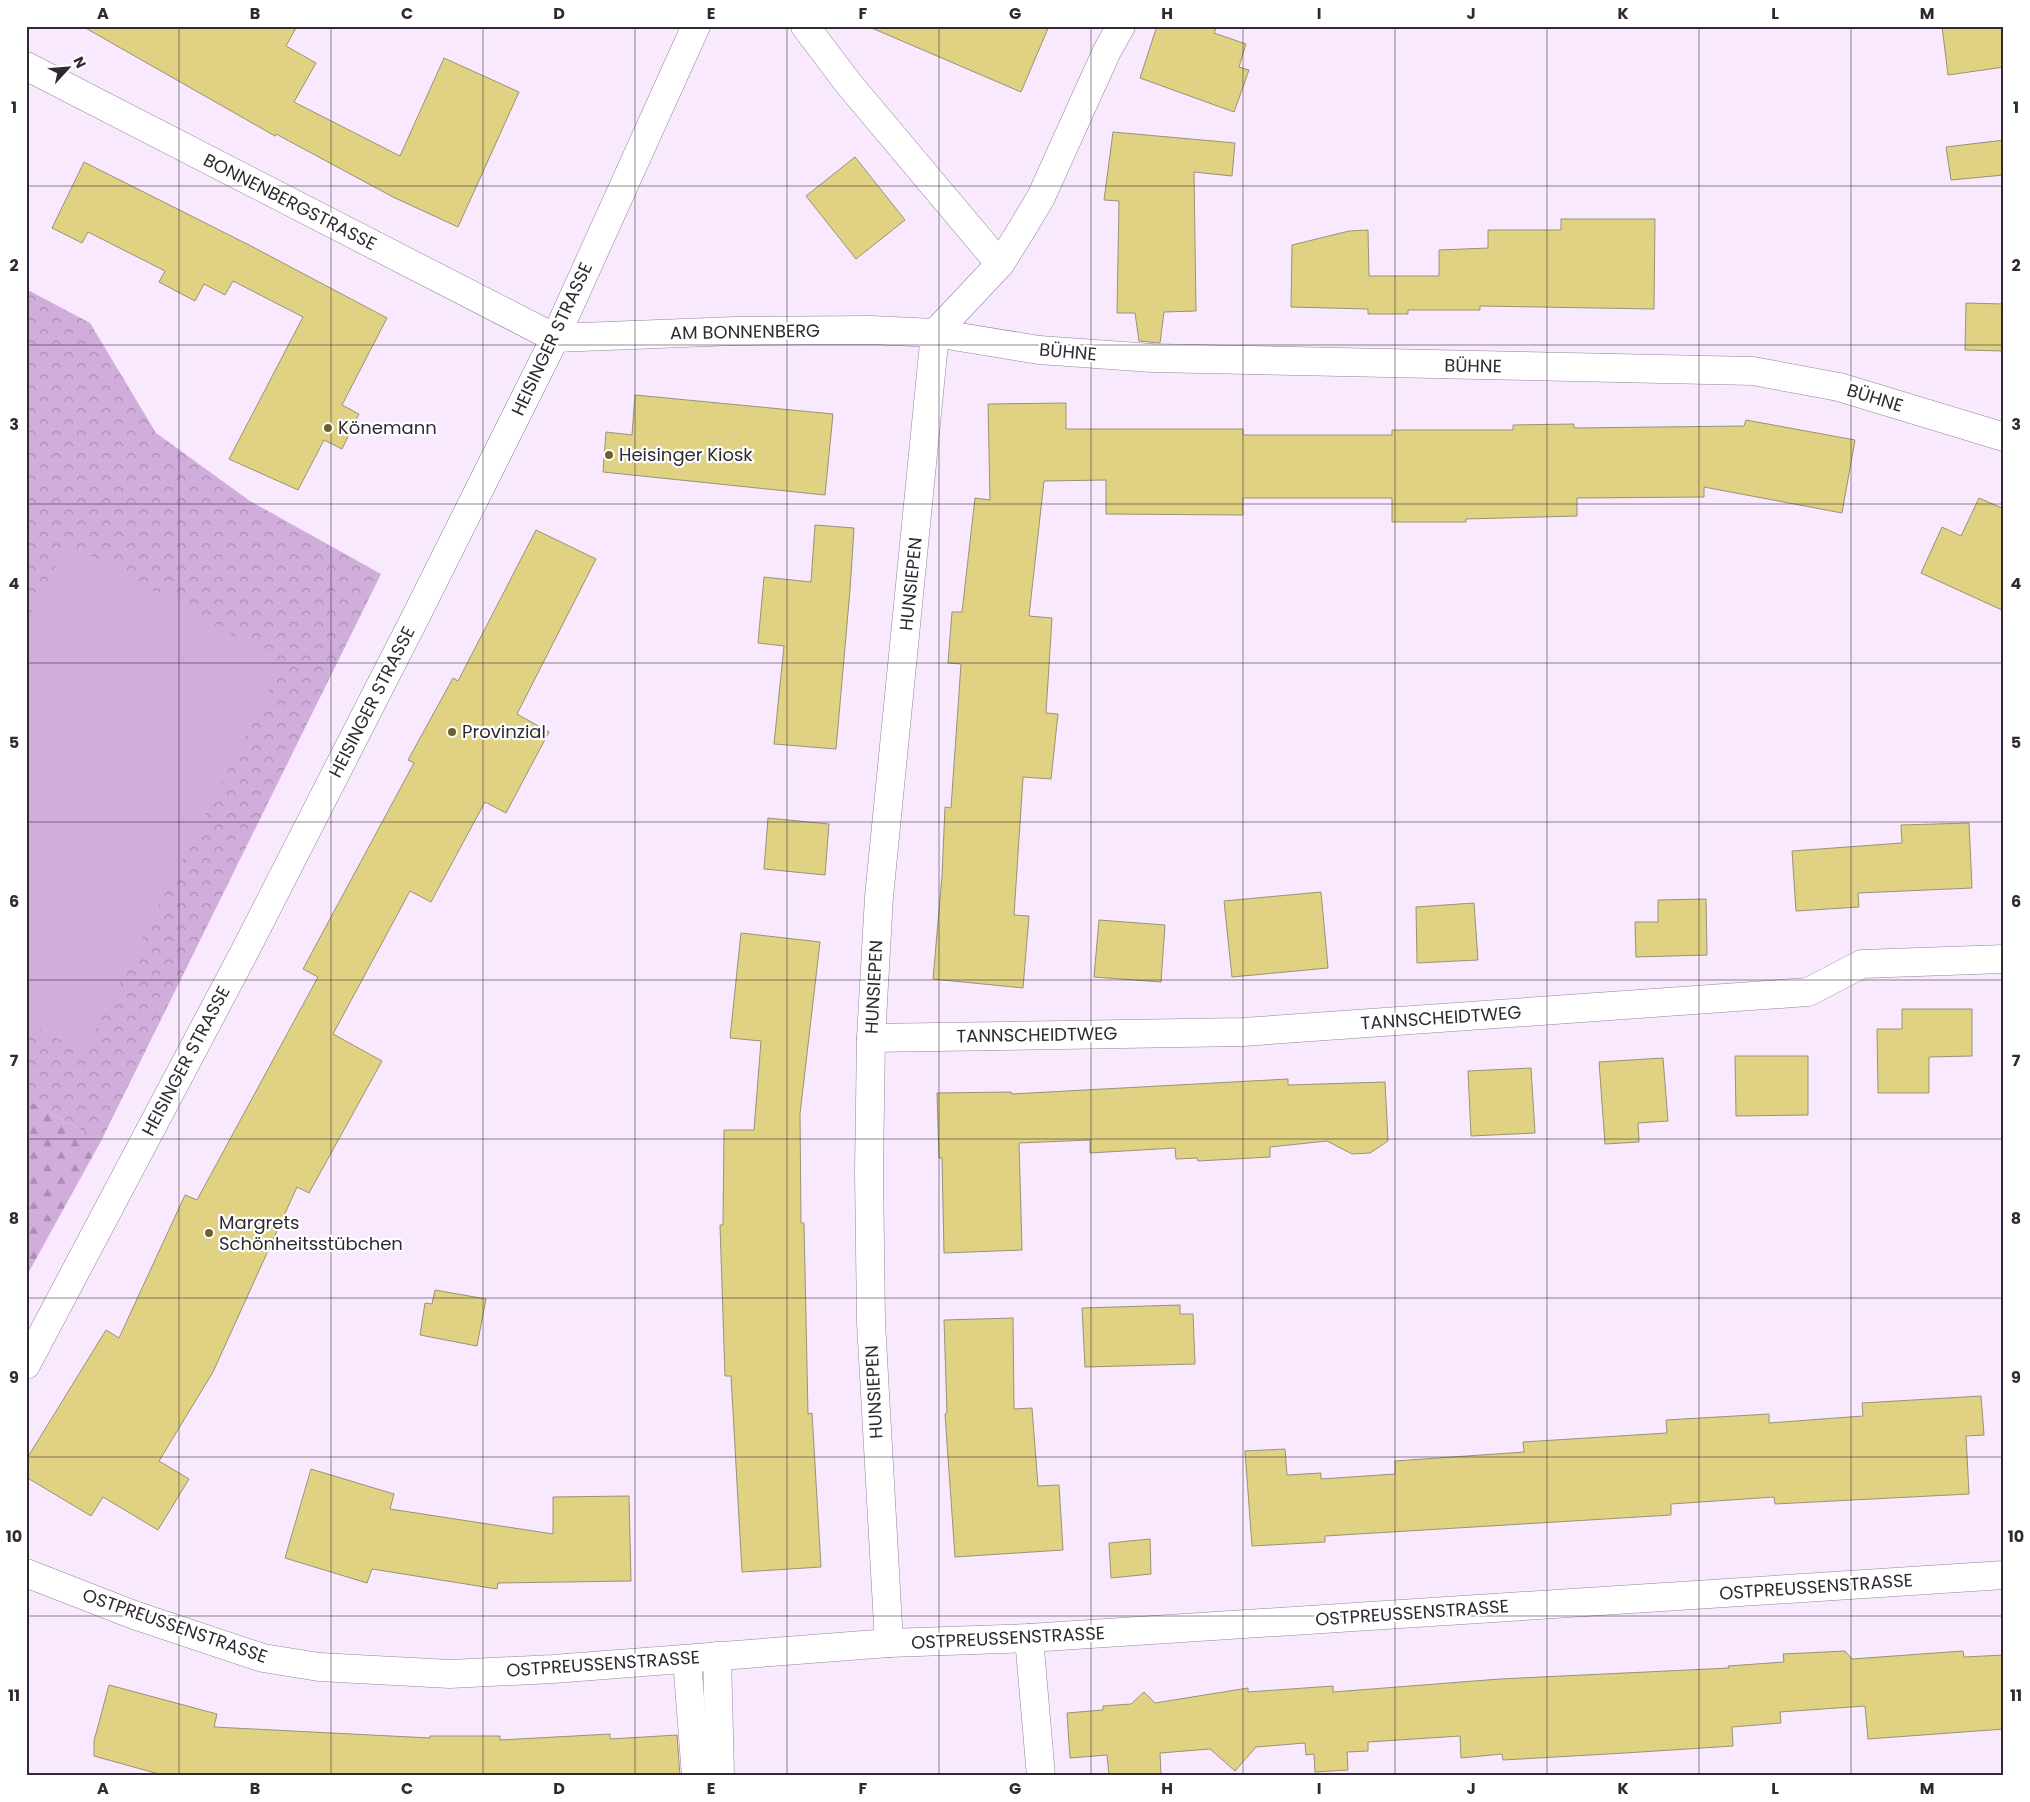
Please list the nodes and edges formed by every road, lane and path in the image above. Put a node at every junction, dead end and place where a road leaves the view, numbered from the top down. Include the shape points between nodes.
1 (696, 26) edge
2 (805, 26) edge
3 (1120, 26) edge
4 (26, 66) edge
5 (1000, 264) junction
6 (935, 333) junction
7 (555, 338) junction
8 (2004, 437) edge
9 (2004, 959) edge
10 (871, 1038) junction
11 (26, 1365) edge
12 (26, 1573) edge
13 (2004, 1575) edge
14 (1029, 1638) junction
15 (889, 1643) junction
16 (717, 1656) junction
17 (687, 1659) junction
18 (696, 1776) edge
19 (720, 1776) edge
20 (1042, 1776) edge

1 - 7 street, HEISINGER STRASSE
2 - 5 street via 848,83
3 - 5 street via 1041,197
4 - 7 street, BONNENBERGSTRASSE
5 - 6 street
6 - 7 street, AM BONNENBERG via 735,330
6 - 8 street, BÜHNE via 1039,350 1152,358 1753,371 1839,387
6 - 10 street, HUNSIEPEN via 879,896
7 - 11 street, HEISINGER STRASSE via 246,949
9 - 10 street, TANNSCHEIDTWEG via 1862,964 1808,992 1263,1031
10 - 15 street, HUNSIEPEN via 871,1322
12 - 17 street, OSTPREUSSENSTRASSE via 134,1615 264,1658 319,1667 450,1674
13 - 14 street, OSTPREUSSENSTRASSE
14 - 15 street, OSTPREUSSENSTRASSE
14 - 20 street
15 - 16 street, OSTPREUSSENSTRASSE
16 - 17 street, OSTPREUSSENSTRASSE
16 - 19 street
17 - 18 street

